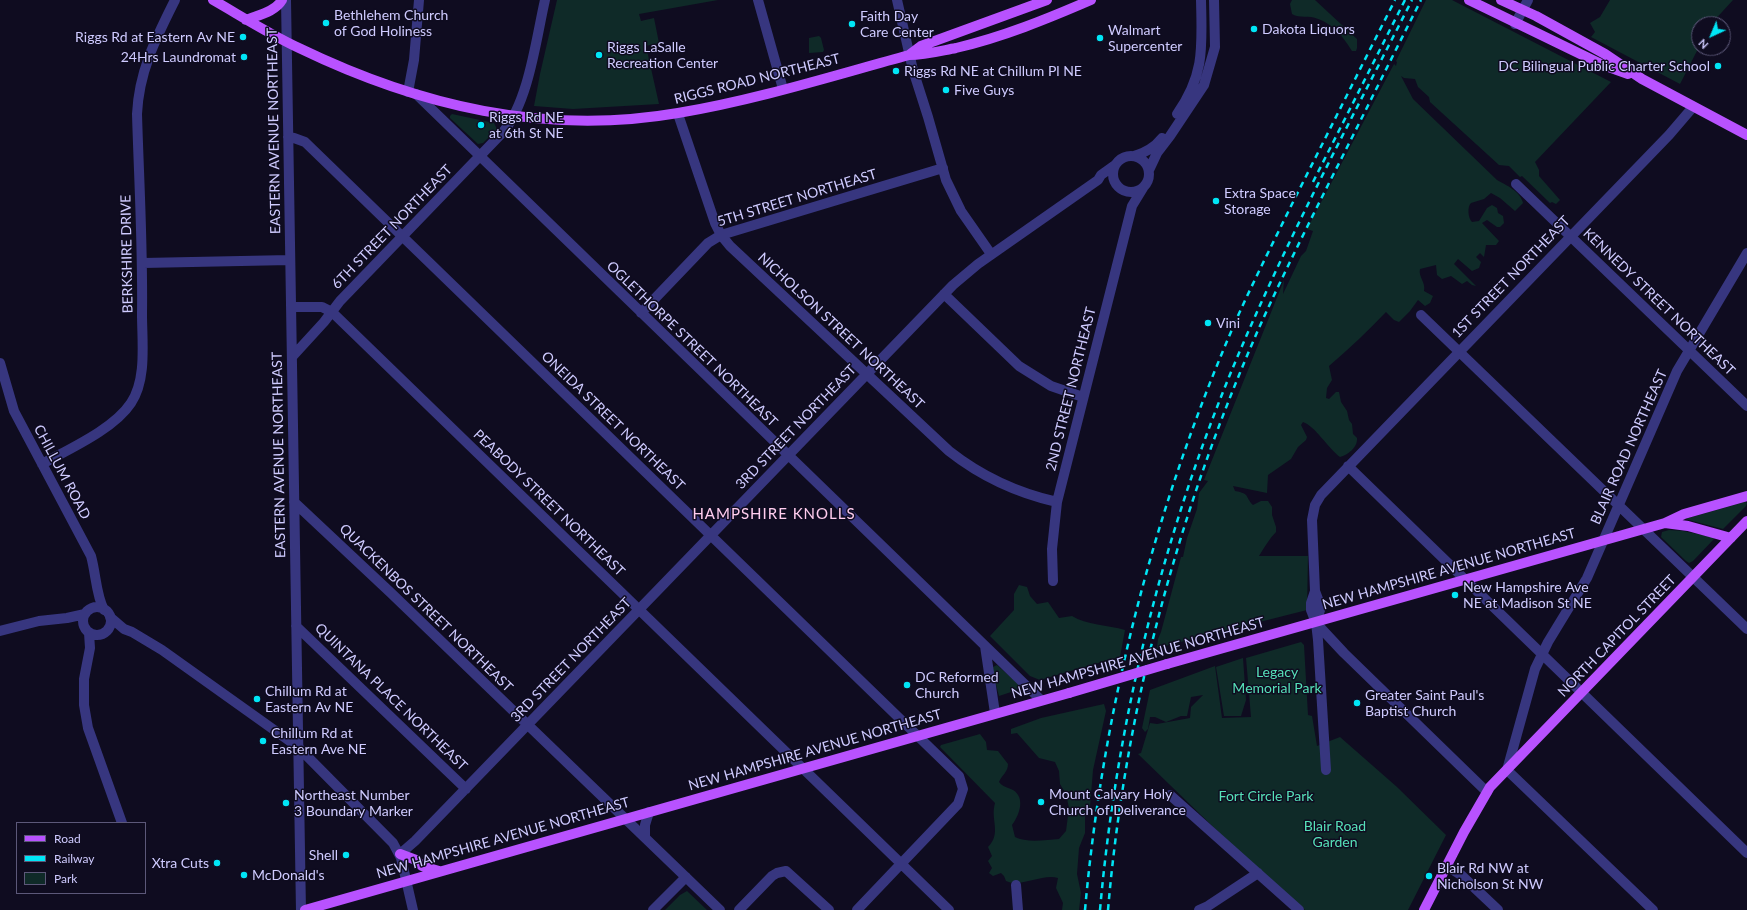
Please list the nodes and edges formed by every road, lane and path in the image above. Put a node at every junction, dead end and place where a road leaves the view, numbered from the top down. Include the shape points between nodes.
1 (175, 0) edge
2 (212, 0) edge
3 (282, 0) edge
4 (286, 0) edge
5 (419, 0) edge
6 (545, 0) edge
7 (758, 0) edge
8 (897, 0) edge
9 (1047, 0) edge
10 (1091, 0) edge
11 (1201, 0) edge
12 (1214, 0) edge
13 (1469, 0) edge
14 (1501, 0) edge
15 (1528, 0) edge
16 (1522, 10) junction
17 (246, 20) junction
18 (1515, 24) junction
19 (287, 42) junction
20 (908, 55) junction
21 (1642, 79) junction
22 (783, 89) junction
23 (412, 93) junction
24 (1693, 107) junction
25 (678, 114) junction
26 (514, 117) junction
27 (1747, 135) edge
28 (288, 137) junction
29 (1134, 156) junction
30 (480, 157) junction
31 (1115, 165) junction
32 (942, 168) junction
33 (1149, 170) junction
34 (1098, 180) junction
35 (1516, 184) dead end
36 (1120, 188) junction
37 (1143, 188) junction
38 (1132, 206) junction
39 (721, 235) junction
40 (1571, 236) junction
41 (402, 237) junction
42 (1747, 253) edge
43 (991, 254) junction
44 (290, 260) junction
45 (143, 263) junction
46 (944, 294) junction
47 (291, 307) junction
48 (332, 312) junction
49 (641, 313) junction
50 (1421, 315) dead end
51 (1689, 350) junction
52 (1458, 352) junction
53 (292, 357) junction
54 (0, 363) edge
55 (867, 374) junction
56 (1083, 397) junction
57 (1747, 406) edge
58 (788, 455) junction
59 (42, 464) junction
60 (1348, 466) junction
61 (1747, 496) edge
62 (294, 502) junction
63 (1057, 502) junction
64 (1618, 506) junction
65 (1747, 521) edge
66 (1665, 523) junction
67 (1642, 528) junction
68 (711, 535) junction
69 (1731, 538) junction
70 (1604, 539) junction
71 (1693, 577) junction
72 (1465, 579) junction
73 (1053, 581) dead end
74 (98, 595) junction
75 (639, 609) junction
76 (88, 611) junction
77 (107, 614) junction
78 (67, 618) junction
79 (1316, 623) junction
80 (296, 626) junction
81 (124, 629) junction
82 (1747, 629) edge
83 (87, 630) junction
84 (0, 631) edge
85 (104, 633) junction
86 (985, 646) junction
87 (90, 648) junction
88 (1542, 654) junction
89 (1582, 692) junction
90 (1041, 700) junction
91 (995, 714) junction
92 (528, 725) junction
93 (918, 735) junction
94 (298, 747) junction
95 (803, 768) junction
96 (1326, 770) dead end
97 (1507, 770) junction
98 (466, 789) junction
99 (1487, 792) junction
100 (1170, 795) dead end
101 (649, 812) junction
102 (624, 818) junction
103 (122, 822) edge
104 (645, 836) junction
105 (1747, 853) edge
106 (400, 854) junction
107 (902, 863) junction
108 (1447, 866) junction
109 (439, 871) junction
110 (1258, 873) junction
111 (686, 877) junction
112 (406, 881) junction
113 (1016, 885) dead end
114 (301, 910) edge
115 (305, 910) edge
116 (414, 910) edge
117 (653, 910) edge
118 (720, 910) edge
119 (739, 910) edge
120 (829, 910) edge
121 (856, 910) edge
122 (949, 910) edge
123 (1018, 910) edge
124 (1199, 910) edge
125 (1299, 910) edge
126 (1424, 910) edge
127 (1498, 910) edge
128 (1652, 910) edge

1 - 45 street, BERKSHIRE DRIVE via 152,48 138,97
2 - 17 main road, RIGGS ROAD NORTHEAST
3 - 17 main road via 272,10
4 - 19 street, EASTERN AVENUE NORTHEAST
5 - 23 street
6 - 26 street via 522,101
7 - 22 street
8 - 20 street
9 - 20 main road, RIGGS ROAD NORTHEAST via 921,46
10 - 20 main road, RIGGS ROAD NORTHEAST via 978,43 924,55
11 - 29 street via 1202,49 1196,80 1182,107 1156,145
12 - 33 street via 1215,48 1204,85 1157,153
13 - 18 main road
14 - 16 main road
15 - 16 street
16 - 18 street
16 - 21 main road via 1605,54
17 - 19 main road, RIGGS ROAD NORTHEAST
18 - 21 main road via 1603,65
19 - 23 main road, RIGGS ROAD NORTHEAST via 340,66
19 - 28 street, EASTERN AVENUE NORTHEAST
20 - 22 main road, RIGGS ROAD NORTHEAST
20 - 32 street
21 - 24 main road
22 - 25 main road, RIGGS ROAD NORTHEAST
23 - 26 main road, RIGGS ROAD NORTHEAST via 453,106
23 - 30 street, OGLETHORPE STREET NORTHEAST
24 - 27 main road
24 - 40 street, 1ST STREET NORTHEAST
25 - 26 main road, RIGGS ROAD NORTHEAST via 604,121
25 - 39 street, NICHOLSON STREET NORTHEAST
26 - 30 street, 6TH STREET NORTHEAST
28 - 41 street, ONEIDA STREET NORTHEAST via 304,142
28 - 44 street, EASTERN AVENUE NORTHEAST
29 - 31 street via 1123,158
29 - 33 street via 1143,161
30 - 41 street, 6TH STREET NORTHEAST
30 - 49 street, OGLETHORPE STREET NORTHEAST
31 - 34 street, 3RD STREET NORTHEAST
31 - 36 street via 1113,175
32 - 39 street, 5TH STREET NORTHEAST
32 - 43 street via 961,211
33 - 37 street via 1148,180
34 - 36 street
34 - 43 street, 3RD STREET NORTHEAST
35 - 40 street, KENNEDY STREET NORTHEAST
36 - 37 street via 1134,192
36 - 38 street
37 - 38 street, 2ND STREET NORTHEAST
38 - 56 street, 2ND STREET NORTHEAST
39 - 49 street, 5TH STREET NORTHEAST via 708,244
39 - 55 street, NICHOLSON STREET NORTHEAST
40 - 51 street, KENNEDY STREET NORTHEAST
40 - 52 street, 1ST STREET NORTHEAST
41 - 48 street, 6TH STREET NORTHEAST
41 - 68 street, ONEIDA STREET NORTHEAST
42 - 51 street, BLAIR ROAD NORTHEAST
43 - 46 street, 3RD STREET NORTHEAST via 969,270
44 - 45 street
44 - 47 street, EASTERN AVENUE NORTHEAST
45 - 59 street, BERKSHIRE DRIVE via 142,362 135,396 114,423
46 - 55 street, 3RD STREET NORTHEAST
46 - 56 street via 1019,366 1051,386
47 - 48 street, PEABODY STREET NORTHEAST via 322,307
47 - 53 street, EASTERN AVENUE NORTHEAST
48 - 53 street, 6TH STREET NORTHEAST
48 - 75 street, PEABODY STREET NORTHEAST
49 - 58 street, OGLETHORPE STREET NORTHEAST
50 - 52 street
51 - 57 street, KENNEDY STREET NORTHEAST
51 - 64 street, BLAIR ROAD NORTHEAST via 1677,371
52 - 60 street, 1ST STREET NORTHEAST
52 - 64 street
53 - 62 street, EASTERN AVENUE NORTHEAST
54 - 59 street, CHILLUM ROAD via 14,411
55 - 58 street, 3RD STREET NORTHEAST
55 - 63 street, NICHOLSON STREET NORTHEAST via 942,445 968,465 990,479 1015,490
56 - 63 street, 2ND STREET NORTHEAST
58 - 68 street, 3RD STREET NORTHEAST
58 - 86 street, OGLETHORPE STREET NORTHEAST
59 - 74 street, CHILLUM ROAD via 91,556 97,578
60 - 72 street
60 - 79 street, 1ST STREET NORTHEAST via 1323,492 1313,510 1315,591 1321,607
61 - 66 main road, NEW HAMPSHIRE AVENUE NORTHEAST via 1684,514
62 - 80 street, EASTERN AVENUE NORTHEAST
62 - 92 street, QUACKENBOS STREET NORTHEAST
63 - 73 street, 2ND STREET NORTHEAST via 1052,544
64 - 67 street
64 - 70 street, BLAIR ROAD NORTHEAST
65 - 69 main road, NORTH CAPITOL STREET
66 - 67 main road, NEW HAMPSHIRE AVENUE NORTHEAST
66 - 69 main road via 1688,526
67 - 70 main road, NEW HAMPSHIRE AVENUE NORTHEAST
67 - 71 street
68 - 75 street, 3RD STREET NORTHEAST
68 - 93 street, ONEIDA STREET NORTHEAST
69 - 71 main road, NORTH CAPITOL STREET
70 - 72 main road, NEW HAMPSHIRE AVENUE NORTHEAST
70 - 88 street, BLAIR ROAD NORTHEAST via 1580,593
71 - 82 street
71 - 89 main road, NORTH CAPITOL STREET
72 - 79 main road, NEW HAMPSHIRE AVENUE NORTHEAST
72 - 88 street
74 - 76 street
74 - 77 street, CHILLUM ROAD
75 - 92 street, 3RD STREET NORTHEAST
75 - 95 street, PEABODY STREET NORTHEAST
76 - 77 street via 98,608
76 - 78 street
76 - 83 street via 83,622
77 - 81 street, CHILLUM ROAD
77 - 85 street via 110,627
78 - 83 street
78 - 84 street via 39,620
79 - 90 main road, NEW HAMPSHIRE AVENUE NORTHEAST, bridge
79 - 96 street, 1ST STREET NORTHEAST
79 - 99 street
80 - 94 street, EASTERN AVENUE NORTHEAST
80 - 98 street, QUINTANA PLACE NORTHEAST
81 - 85 street
81 - 94 street, CHILLUM ROAD via 162,650
83 - 85 street
83 - 87 street
85 - 87 street
86 - 90 street, OGLETHORPE STREET NORTHEAST
86 - 91 street
87 - 103 street via 84,679 84,705 88,728
88 - 89 street
88 - 97 street, BLAIR ROAD NORTHEAST
89 - 97 main road, NORTH CAPITOL STREET
89 - 105 street
90 - 91 main road, NEW HAMPSHIRE AVENUE NORTHEAST
91 - 93 main road, NEW HAMPSHIRE AVENUE NORTHEAST
92 - 98 street, 3RD STREET NORTHEAST
92 - 102 street, QUACKENBOS STREET NORTHEAST
93 - 95 main road, NEW HAMPSHIRE AVENUE NORTHEAST
93 - 107 street, ONEIDA STREET NORTHEAST via 956,773 963,785 963,792 958,804
94 - 106 street, CHILLUM ROAD via 390,839
94 - 114 street, EASTERN AVENUE NORTHEAST
95 - 101 main road, NEW HAMPSHIRE AVENUE NORTHEAST
95 - 107 street, PEABODY STREET NORTHEAST
97 - 99 main road, NORTH CAPITOL STREET
97 - 128 street
98 - 106 street, 3RD STREET NORTHEAST
99 - 108 main road, NORTH CAPITOL STREET
100 - 110 street
101 - 102 main road, NEW HAMPSHIRE AVENUE NORTHEAST
101 - 104 street
102 - 104 street, QUACKENBOS STREET NORTHEAST
102 - 109 main road, NEW HAMPSHIRE AVENUE NORTHEAST
104 - 111 street, QUACKENBOS STREET NORTHEAST
106 - 109 main road via 416,860 422,866
106 - 112 street
107 - 121 street
107 - 122 street, PEABODY STREET NORTHEAST
108 - 126 main road, NORTH CAPITOL STREET
108 - 127 street via 1462,875
109 - 112 main road, NEW HAMPSHIRE AVENUE NORTHEAST
110 - 124 street
110 - 125 street
111 - 117 street
111 - 118 street, QUACKENBOS STREET NORTHEAST
112 - 115 main road, NEW HAMPSHIRE AVENUE NORTHEAST
112 - 116 street
113 - 123 street
119 - 120 street via 772,876 786,871

